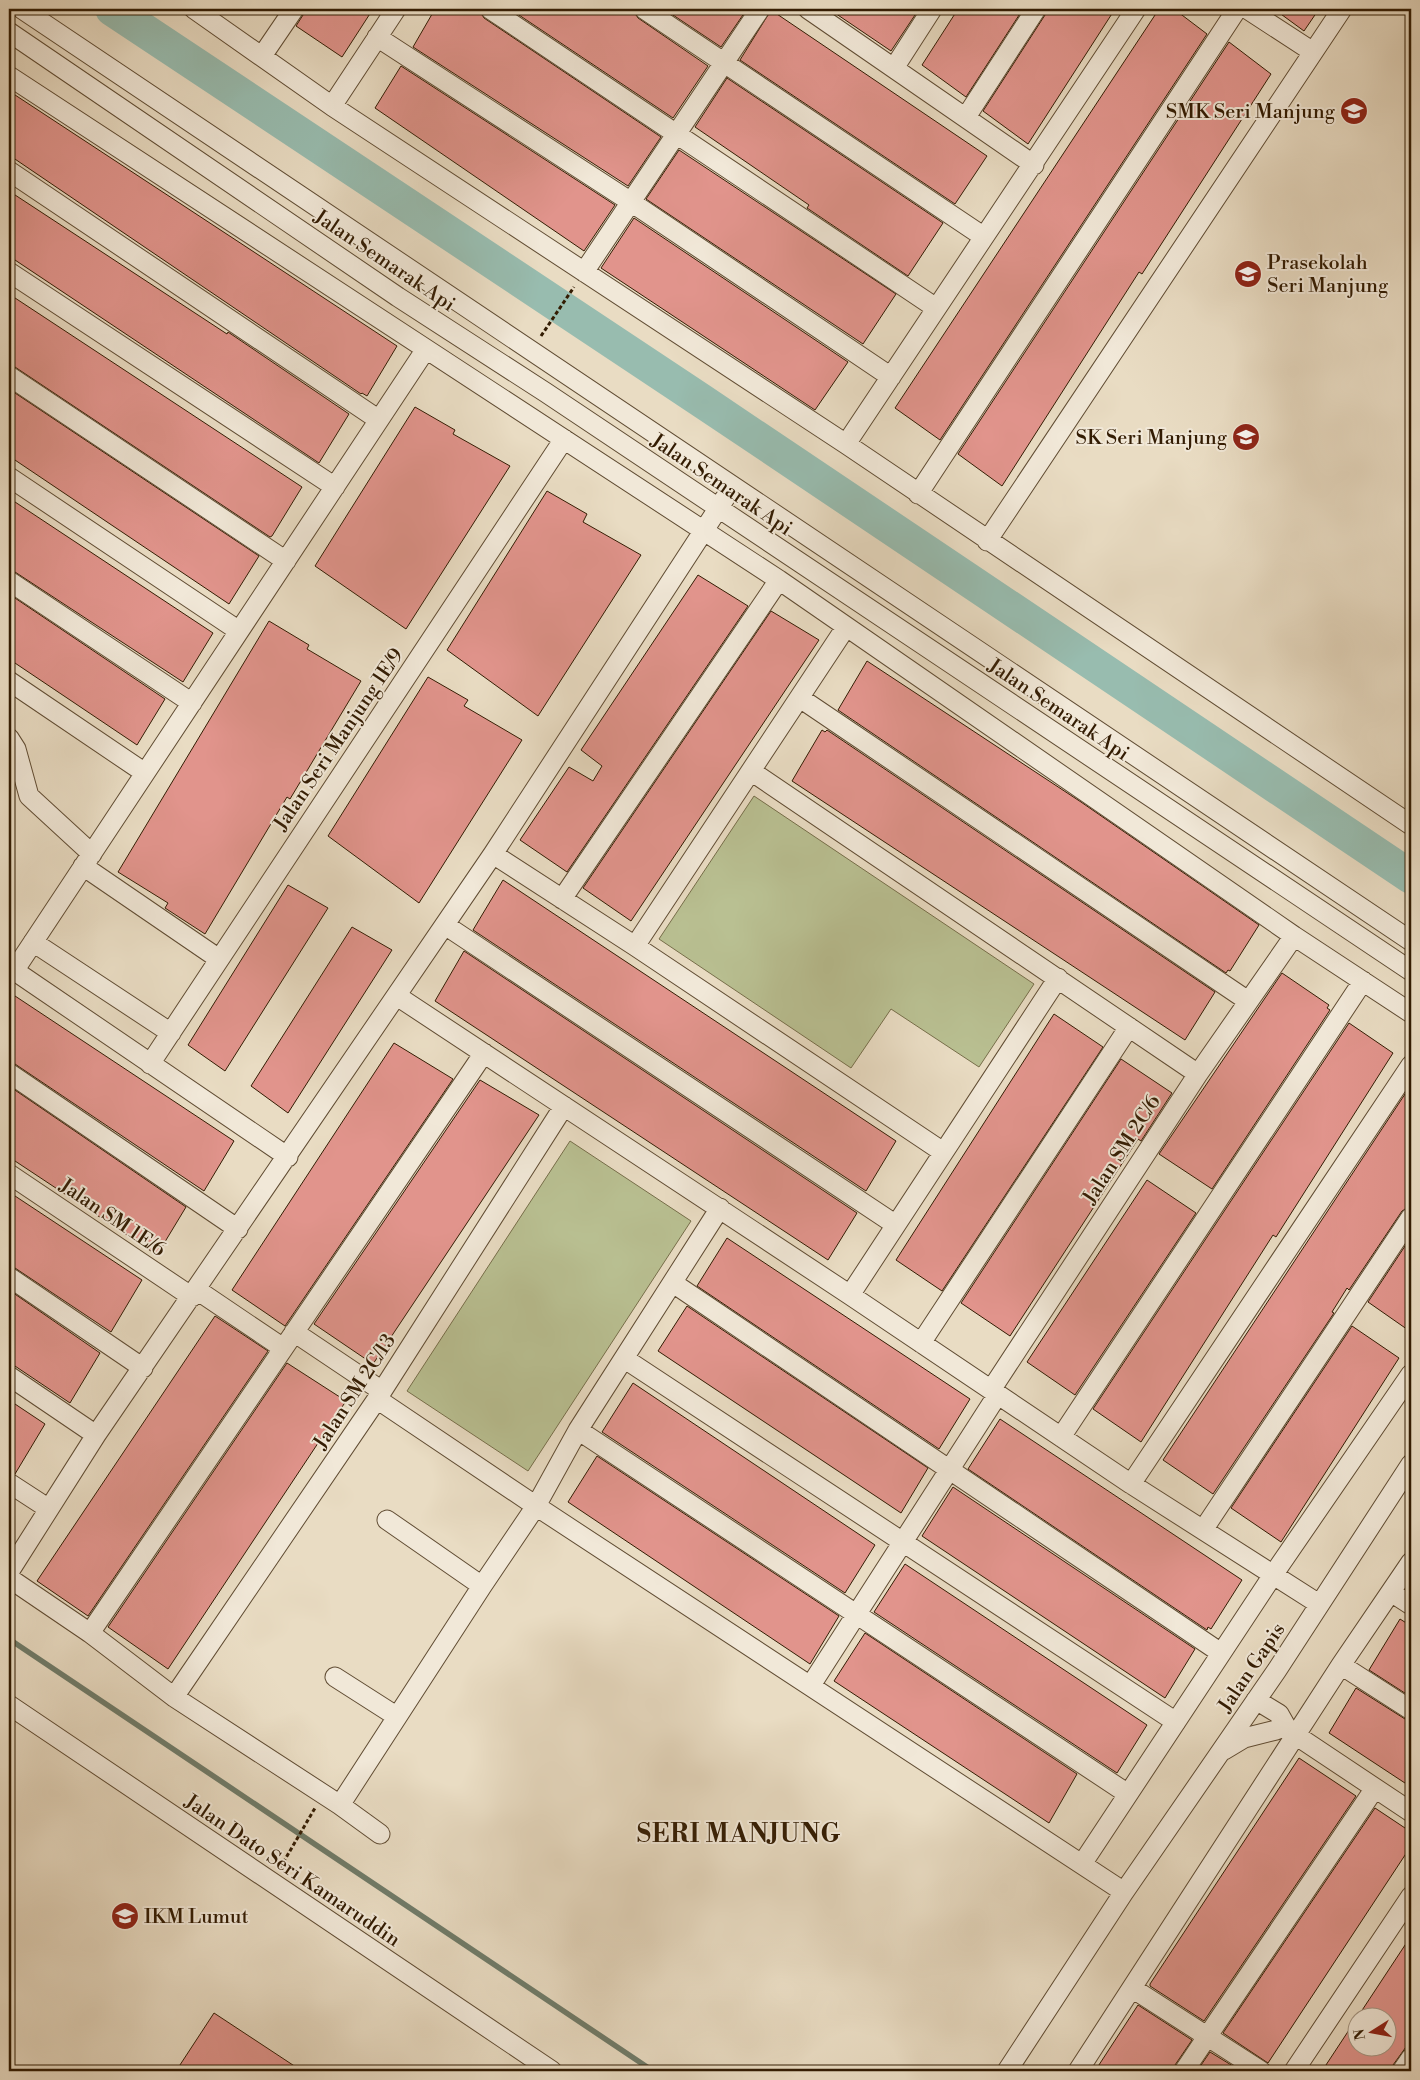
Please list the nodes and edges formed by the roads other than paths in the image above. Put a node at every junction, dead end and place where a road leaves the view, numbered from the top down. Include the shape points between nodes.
1 (22, 9) edge
2 (194, 9) edge
3 (294, 9) edge
4 (396, 9) edge
5 (490, 9) edge
6 (644, 9) edge
7 (760, 9) edge
8 (808, 9) edge
9 (932, 9) edge
10 (1036, 9) edge
11 (1136, 9) edge
12 (1237, 9) edge
13 (1247, 9) edge
14 (1342, 9) edge
15 (9, 32) edge
16 (377, 37) junction
17 (1313, 52) junction
18 (262, 56) junction
19 (724, 62) junction
20 (894, 68) junction
21 (9, 76) edge
22 (332, 106) junction
23 (966, 117) junction
24 (676, 134) junction
25 (1034, 165) junction
26 (9, 171) edge
27 (630, 202) junction
28 (984, 237) junction
29 (9, 272) edge
30 (584, 272) junction
31 (936, 308) junction
32 (426, 349) junction
33 (9, 376) edge
34 (891, 377) junction
35 (379, 420) junction
36 (564, 440) junction
37 (846, 444) junction
38 (9, 477) edge
39 (335, 487) junction
40 (733, 487) junction
41 (918, 494) junction
42 (718, 508) junction
43 (703, 531) junction
44 (987, 541) junction
45 (286, 561) junction
46 (779, 580) junction
47 (9, 581) edge
48 (846, 627) junction
49 (239, 631) junction
50 (9, 681) edge
51 (800, 698) junction
52 (192, 702) junction
53 (9, 738) edge
54 (751, 771) junction
55 (145, 773) junction
56 (1411, 825) edge
57 (493, 854) junction
58 (87, 860) junction
59 (562, 899) junction
60 (446, 925) junction
61 (1294, 936) junction
62 (1411, 940) edge
63 (33, 942) junction
64 (635, 946) junction
65 (220, 959) junction
66 (11, 969) edge
67 (1411, 971) edge
68 (1058, 978) junction
69 (1363, 981) junction
70 (397, 996) junction
71 (1248, 1002) junction
72 (1411, 1013) edge
73 (1129, 1027) junction
74 (171, 1033) junction
75 (484, 1053) junction
76 (150, 1064) junction
77 (1411, 1065) edge
78 (9, 1073) edge
79 (1198, 1074) junction
80 (564, 1106) junction
81 (943, 1152) junction
82 (288, 1157) junction
83 (9, 1174) edge
84 (720, 1208) junction
85 (1411, 1217) edge
86 (896, 1225) junction
87 (238, 1229) junction
88 (9, 1277) edge
89 (673, 1283) junction
90 (194, 1294) junction
91 (850, 1295) junction
92 (294, 1332) junction
93 (921, 1343) junction
94 (283, 1348) junction
95 (625, 1359) junction
96 (143, 1368) junction
97 (1411, 1374) edge
98 (9, 1376) edge
99 (995, 1392) junction
100 (379, 1395) junction
101 (578, 1430) junction
102 (96, 1435) junction
103 (1061, 1437) junction
104 (1411, 1464) edge
105 (950, 1469) junction
106 (9, 1482) edge
107 (1131, 1484) junction
108 (536, 1506) junction
109 (49, 1509) junction
110 (387, 1520) dead end
111 (1202, 1530) junction
112 (903, 1542) junction
113 (1411, 1562) edge
114 (9, 1572) edge
115 (1272, 1575) junction
116 (9, 1578) edge
117 (482, 1586) junction
118 (1391, 1592) junction
119 (1320, 1604) junction
120 (1411, 1605) edge
121 (856, 1615) junction
122 (90, 1633) junction
123 (1221, 1653) junction
124 (1341, 1665) junction
125 (1277, 1670) junction
126 (335, 1677) dead end
127 (811, 1685) junction
128 (174, 1697) junction
129 (9, 1705) edge
130 (1251, 1707) junction
131 (1411, 1710) edge
132 (396, 1716) junction
133 (1176, 1722) junction
134 (1285, 1727) junction
135 (1220, 1752) junction
136 (1375, 1788) junction
137 (1128, 1794) junction
138 (340, 1806) junction
139 (1411, 1812) edge
140 (380, 1834) dead end
141 (1082, 1864) junction
142 (1124, 1892) junction
143 (1411, 1896) edge
144 (1132, 1988) junction
145 (1207, 2036) junction
146 (1411, 2058) edge
147 (552, 2071) edge
148 (1006, 2071) edge
149 (1078, 2071) edge
150 (1184, 2071) edge
151 (1261, 2071) edge
152 (1294, 2071) edge
153 (1402, 2071) edge

1 - 40 street, Jalan Semarak Api
2 - 18 street
3 - 18 street
4 - 16 street
5 - 24 street
6 - 19 street
7 - 19 street
8 - 20 street
9 - 20 street
10 - 23 street
11 - 25 street
12 - 41 street
13 - 17 street
14 - 17 street
15 - 42 street, Jalan Semarak Api via 398,297
16 - 22 street
16 - 27 street
17 - 44 street
18 - 22 street
19 - 24 street
19 - 28 street
20 - 23 street
21 - 32 street
22 - 30 street
23 - 25 street
24 - 27 street
24 - 31 street
25 - 28 street
26 - 35 street
27 - 30 street
27 - 34 street
28 - 31 street
29 - 39 street
30 - 37 street
31 - 34 street
32 - 35 street
32 - 36 street
33 - 45 street
34 - 37 street
35 - 39 street
36 - 43 street
36 - 65 street, Jalan Seri Manjung 1E/9
37 - 41 street
38 - 49 street
39 - 45 street
40 - 42 street
40 - 62 street, Jalan Semarak Api
41 - 44 street
42 - 43 street
42 - 67 street, Jalan Semarak Api
43 - 46 street
43 - 57 street
44 - 56 street
45 - 49 street
46 - 48 street
46 - 59 street
47 - 52 street
48 - 51 street
48 - 61 street
49 - 52 street
50 - 55 street
51 - 54 street
51 - 71 street
52 - 55 street
53 - 58 street via 16,749 29,796
54 - 64 street
54 - 68 street
55 - 58 street
57 - 59 street
57 - 60 street
58 - 63 street
58 - 65 street
59 - 64 street
60 - 70 street
60 - 86 street
61 - 69 street
61 - 71 street, Jalan SM 2C/6
63 - 66 street
63 - 74 street
64 - 81 street
65 - 74 street, Jalan Seri Manjung 1E/9
66 - 76 street
68 - 73 street
68 - 81 street
69 - 72 street
69 - 103 street
70 - 75 street
70 - 82 street
71 - 79 street, Jalan SM 2C/6
73 - 79 street
73 - 93 street
74 - 76 street, Jalan Seri Manjung 1E/9
75 - 80 street
75 - 92 street
76 - 82 street
77 - 107 street
78 - 87 street
79 - 99 street, Jalan SM 2C/6
80 - 84 street
80 - 100 street, Jalan SM 2C/13
81 - 86 street
82 - 87 street
83 - 90 street, Jalan SM 1E/6
84 - 89 street
84 - 91 street
85 - 111 street
86 - 91 street
87 - 90 street
88 - 96 street
89 - 95 street
89 - 105 street
90 - 94 street, Jalan SM 1E/6
90 - 96 street
91 - 93 street
92 - 94 street
92 - 100 street
93 - 99 street
94 - 122 street
95 - 101 street
95 - 112 street
96 - 102 street
97 - 115 street
98 - 102 street
99 - 103 street
99 - 105 street, Jalan SM 2C/6
100 - 108 street
100 - 128 street, Jalan SM 2C/13
101 - 108 street
101 - 121 street
102 - 109 street
103 - 107 street
104 - 119 street, Jalan Gapis
105 - 112 street, Jalan SM 2C/6
105 - 123 street
106 - 109 street
107 - 111 street
108 - 117 street
108 - 127 street
109 - 114 street
110 - 117 street
111 - 115 street
112 - 121 street, Jalan SM 2C/6
112 - 133 street
113 - 118 street
115 - 119 street
115 - 123 street
116 - 122 street
117 - 132 street
118 - 120 street
118 - 124 street
119 - 125 street, Jalan Gapis
121 - 127 street, Jalan SM 2C/6
121 - 137 street
122 - 128 street
123 - 133 street
124 - 131 street
124 - 134 street
125 - 130 street, Jalan Gapis
125 - 134 street via 1274,1697
126 - 132 street
127 - 141 street
128 - 138 street
129 - 147 street, Jalan Dato Seri Kamaruddin
130 - 134 street
130 - 135 street, Jalan Gapis
132 - 138 street
133 - 137 street
134 - 135 street via 1244,1738
134 - 136 street
134 - 144 street
135 - 142 street, Jalan Gapis
136 - 139 street
136 - 145 street
137 - 141 street
138 - 140 street
141 - 142 street
142 - 148 street, Jalan Gapis
143 - 152 street
144 - 145 street
144 - 149 street
145 - 150 street
145 - 151 street
146 - 153 street

